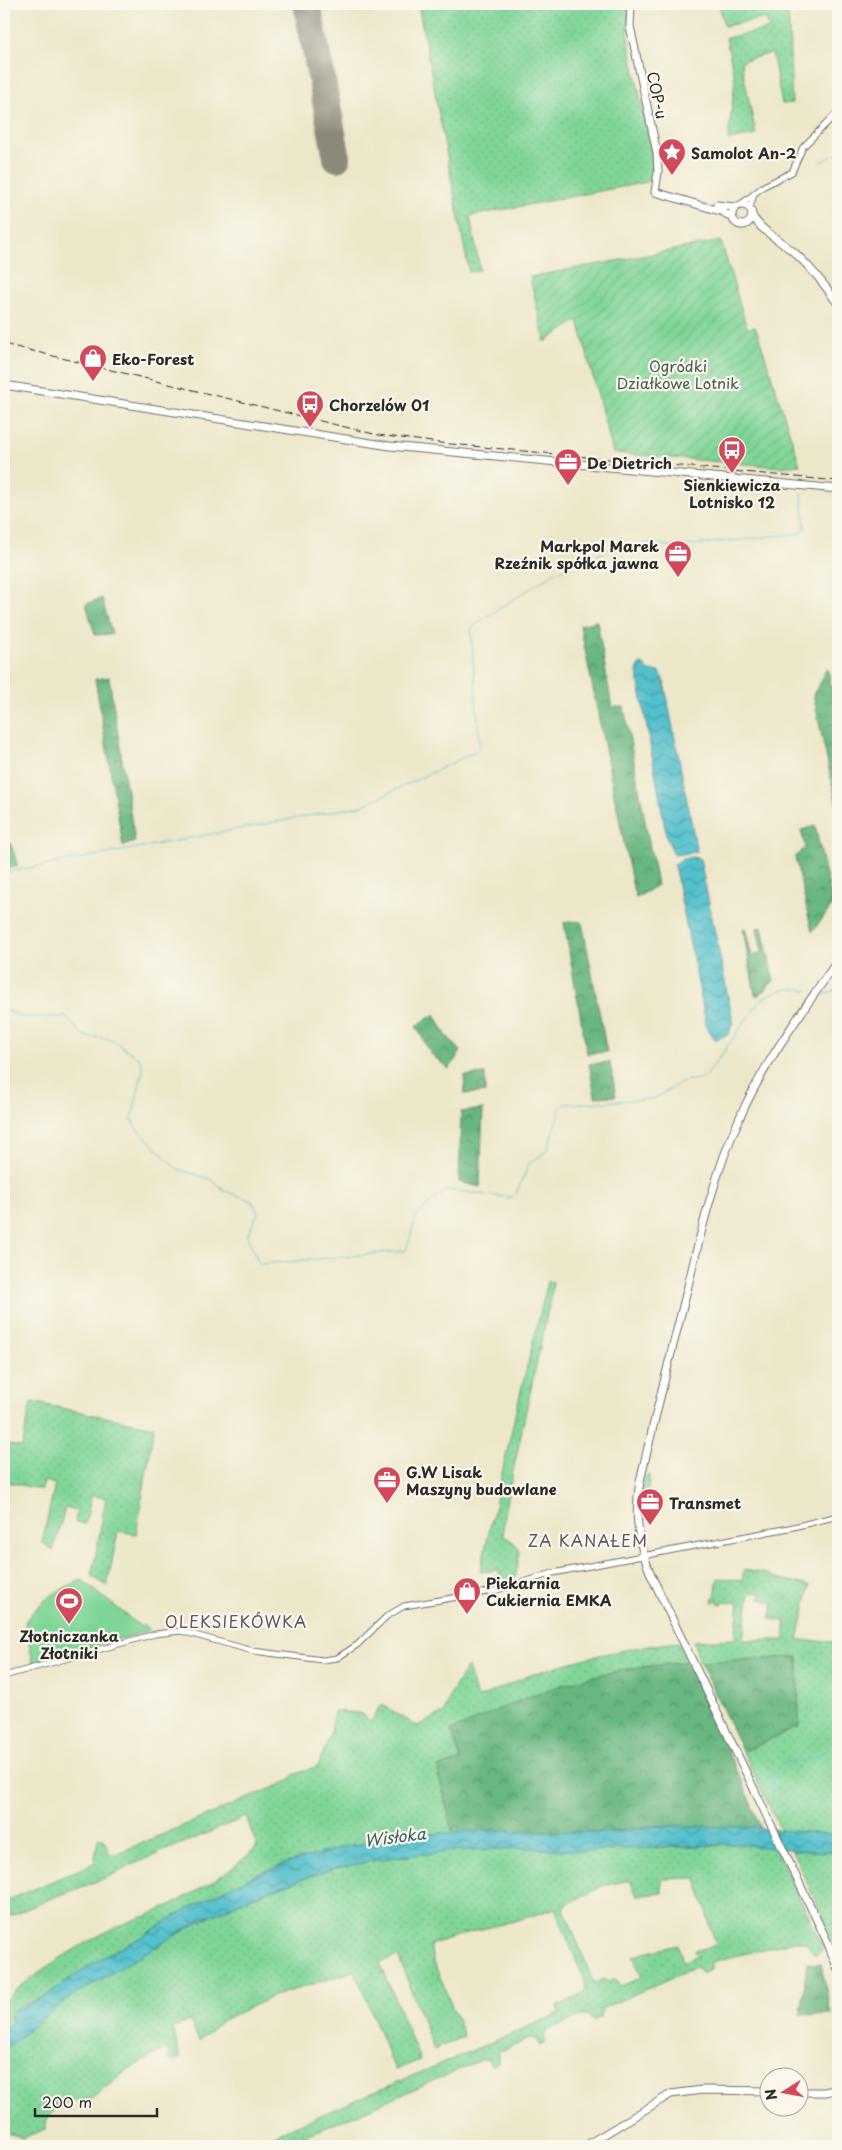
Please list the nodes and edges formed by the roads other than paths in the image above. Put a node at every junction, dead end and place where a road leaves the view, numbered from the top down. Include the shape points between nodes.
1 (631, 4) edge
2 (838, 112) edge
3 (655, 190) junction
4 (754, 194) junction
5 (738, 206) junction
6 (751, 212) junction
7 (732, 217) junction
8 (747, 224) junction
9 (764, 228) junction
10 (838, 304) edge
11 (4, 385) edge
12 (838, 489) edge
13 (838, 960) edge
14 (838, 1516) edge
15 (643, 1555) junction
16 (4, 1676) edge
17 (838, 1969) edge
18 (838, 2089) edge
19 (760, 2091) edge
20 (810, 2092) edge
21 (825, 2092) junction
22 (838, 2097) edge
23 (585, 2146) edge

1 - 3 main road, COP-u via 630,26 658,162
2 - 4 street via 804,147 792,172
3 - 5 main road via 720,206
3 - 7 main road
4 - 5 street
4 - 6 street
5 - 6 main road
5 - 7 main road
6 - 8 main road
6 - 9 main road
7 - 8 main road via 738,224
8 - 9 main road
9 - 10 main road via 802,260
11 - 12 main road via 390,446
13 - 15 main road via 798,1015 762,1074 740,1117 716,1178 640,1481 636,1518
14 - 15 street
15 - 16 street via 553,1573 494,1591 404,1606 387,1616 357,1645 337,1658 323,1660 253,1651 174,1631
15 - 17 main road
18 - 21 main road
19 - 23 main road via 702,2090 671,2094
20 - 21 main road
21 - 22 main road

